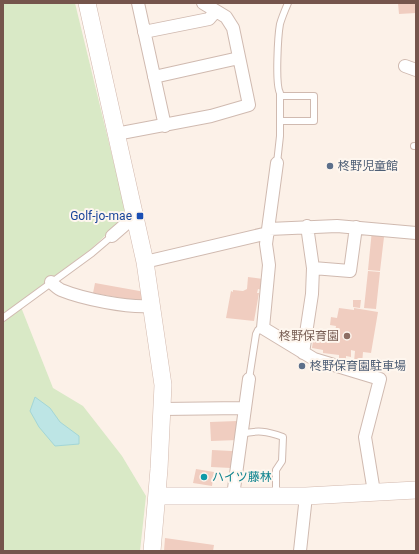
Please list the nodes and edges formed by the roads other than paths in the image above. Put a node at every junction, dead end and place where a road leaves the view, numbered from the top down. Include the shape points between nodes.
1 (87, 3) edge
2 (138, 3) edge
3 (203, 3) edge
4 (288, 3) edge
5 (216, 11) junction
6 (144, 32) junction
7 (239, 58) junction
8 (154, 77) junction
9 (280, 96) junction
10 (280, 121) junction
11 (165, 126) junction
12 (116, 134) junction
13 (277, 163) joint
14 (135, 216) junction
15 (307, 226) junction
16 (356, 227) junction
17 (269, 231) junction
18 (416, 232) edge
19 (112, 236) joint
20 (145, 262) junction
21 (313, 268) junction
22 (51, 282) junction
23 (151, 306) junction
24 (3, 318) edge
25 (263, 328) junction
26 (303, 353) junction
27 (249, 379) joint
28 (162, 408) junction
29 (244, 408) junction
30 (241, 434) junction
31 (416, 490) edge
32 (374, 492) junction
33 (157, 496) junction
34 (233, 496) junction
35 (276, 496) junction
36 (306, 496) junction
37 (152, 551) edge
38 (300, 551) edge

1 - 12 street
2 - 6 street
3 - 5 street
4 - 9 lane via 280,24 277,76
5 - 6 street via 209,18
5 - 7 street via 226,17 232,28
6 - 8 street
7 - 8 street
7 - 11 street via 249,105
8 - 11 street
9 - 10 lane
9 - 10 lane via 314,96 314,121
10 - 13 lane
11 - 12 street
12 - 14 street
13 - 17 street
14 - 19 street
14 - 20 street
15 - 16 street
15 - 17 street
15 - 21 street
16 - 18 street
16 - 21 street via 350,271
17 - 20 street
17 - 25 street via 266,244 269,265
19 - 22 lane
20 - 23 street
21 - 26 street via 312,294
22 - 23 street via 60,289 94,299 141,307
22 - 24 lane
23 - 28 street via 163,386
25 - 26 street
25 - 27 lane via 256,334
26 - 32 street via 314,359 380,379 365,437
27 - 29 street
28 - 29 street
28 - 33 street
29 - 30 street
30 - 34 street
30 - 35 lane via 256,430 282,437 282,461 276,470
31 - 32 street
32 - 36 street
33 - 34 street
33 - 37 street
34 - 35 street
35 - 36 street
36 - 38 street

